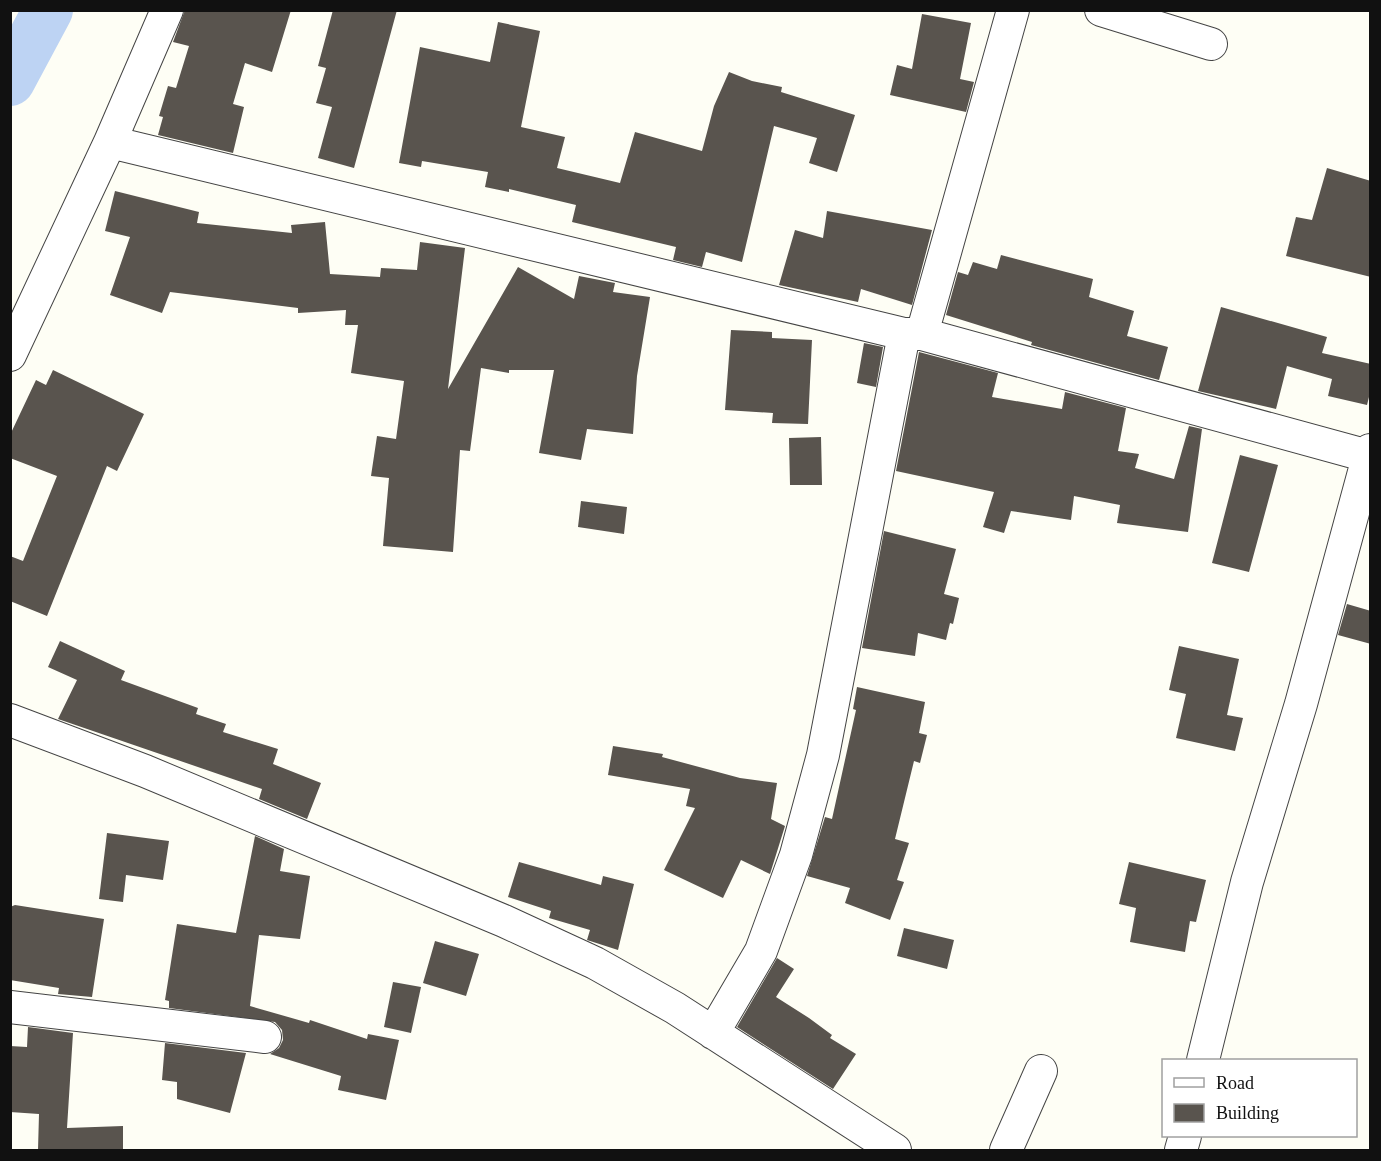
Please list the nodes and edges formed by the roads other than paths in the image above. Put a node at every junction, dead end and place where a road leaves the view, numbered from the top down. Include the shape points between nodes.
1 (167, 10) edge
2 (1013, 10) edge
3 (1101, 10) edge
4 (1211, 44) dead end
5 (110, 142) junction
6 (913, 334) junction
7 (10, 356) edge
8 (1369, 453) edge
9 (10, 720) edge
10 (10, 1007) edge
11 (713, 1033) junction
12 (265, 1037) dead end
13 (1203, 1059) edge
14 (1041, 1071) dead end
15 (895, 1150) edge
16 (1006, 1150) edge

1 - 5 street
2 - 6 street
3 - 4 street
5 - 6 street
5 - 7 street
6 - 8 street
6 - 11 street via 823,755 796,855 761,951
8 - 13 street via 1301,704 1246,882
9 - 11 street via 145,771 504,921 595,963
10 - 12 street
11 - 15 street
14 - 16 street

